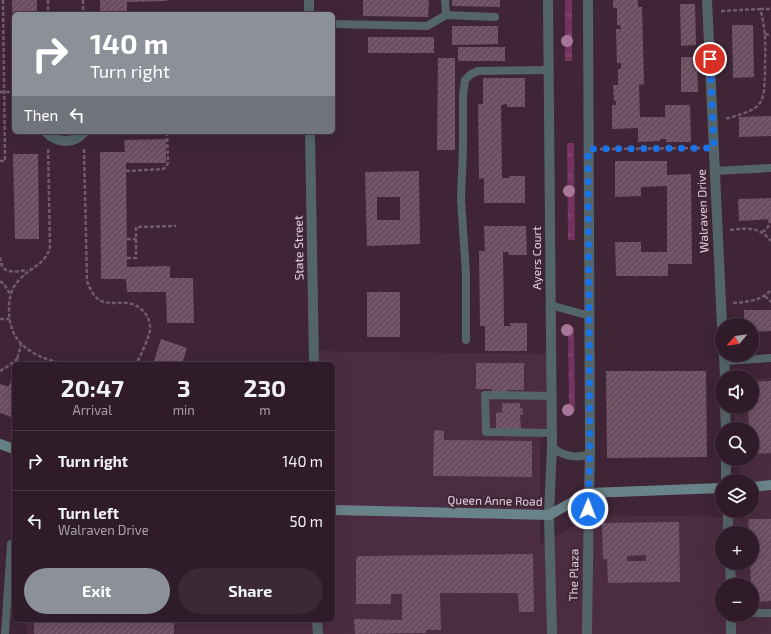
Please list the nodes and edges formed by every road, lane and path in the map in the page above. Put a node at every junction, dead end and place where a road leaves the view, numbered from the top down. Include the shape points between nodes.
1 (3, 0) edge
2 (48, 0) edge
3 (83, 0) edge
4 (309, 0) edge
5 (445, 0) edge
6 (548, 0) edge
7 (588, 0) edge
8 (707, 0) edge
9 (760, 9) junction
10 (771, 9) edge
11 (48, 12) edge
12 (83, 12) edge
13 (309, 12) edge
14 (708, 12) junction
15 (446, 15) junction
16 (495, 17) dead end
17 (2, 21) edge
18 (335, 24) edge
19 (765, 34) junction
20 (771, 35) edge
21 (2, 45) edge
22 (2, 69) edge
23 (548, 70) junction
24 (2, 92) edge
25 (713, 122) junction
26 (47, 134) edge
27 (48, 134) edge
28 (82, 134) edge
29 (84, 134) edge
30 (167, 134) edge
31 (310, 134) edge
32 (714, 148) junction
33 (588, 149) junction
34 (0, 161) edge
35 (771, 168) edge
36 (126, 171) dead end
37 (715, 171) junction
38 (770, 220) dead end
39 (176, 226) dead end
40 (717, 231) junction
41 (762, 232) junction
42 (127, 239) dead end
43 (136, 239) junction
44 (771, 241) edge
45 (0, 257) edge
46 (127, 258) dead end
47 (30, 270) junction
48 (0, 280) edge
49 (771, 290) edge
50 (10, 295) junction
51 (765, 296) junction
52 (771, 302) edge
53 (721, 304) junction
54 (550, 305) junction
55 (590, 316) junction
56 (722, 318) edge
57 (0, 319) edge
58 (9, 319) junction
59 (466, 340) dead end
60 (21, 344) junction
61 (18, 358) junction
62 (759, 358) edge
63 (771, 358) edge
64 (13, 362) edge
65 (17, 362) edge
66 (56, 362) edge
67 (137, 362) edge
68 (314, 362) edge
69 (12, 363) edge
70 (0, 371) edge
71 (12, 380) edge
72 (10, 387) dead end
73 (551, 396) junction
74 (552, 432) junction
75 (0, 444) edge
76 (12, 448) edge
77 (552, 448) junction
78 (590, 454) junction
79 (759, 486) edge
80 (771, 486) edge
81 (715, 488) edge
82 (589, 493) junction
83 (335, 510) edge
84 (549, 515) junction
85 (11, 544) dead end
86 (771, 613) edge
87 (759, 614) edge
88 (318, 622) edge
89 (731, 622) edge
90 (5, 634) edge
91 (318, 634) edge
92 (552, 634) edge
93 (587, 634) edge
94 (731, 634) edge

1 - 17 path
2 - 11 path
3 - 12 path
4 - 13 street
5 - 15 lane
6 - 23 street, Ayers Court
7 - 33 street
8 - 14 street, Walraven Drive
9 - 10 path
9 - 14 path
9 - 19 path
14 - 25 street, Walraven Drive
15 - 16 lane
15 - 18 lane via 427,26
17 - 21 path
19 - 20 path
19 - 25 path via 764,92 760,104 750,111
21 - 22 path
22 - 24 path
23 - 54 street, Ayers Court
23 - 59 lane via 478,71 465,80 461,200 466,274
24 - 34 path via 5,161
25 - 32 street, Walraven Drive
26 - 47 path via 50,247 43,261
27 - 28 street via 67,141
29 - 67 path via 87,282 98,299 134,304 148,316 150,333
30 - 36 path via 166,167
31 - 68 street, State Street
32 - 33 path
32 - 37 street, Walraven Drive
33 - 55 street
35 - 37 lane
37 - 40 street, Walraven Drive
38 - 41 path via 768,229
39 - 43 path via 136,227
40 - 41 path via 744,228
40 - 53 street, Walraven Drive
41 - 44 path
42 - 43 path
43 - 46 path via 136,258
45 - 47 path via 6,271
47 - 50 path via 15,284
48 - 50 path
49 - 51 path
50 - 58 path
51 - 52 path
51 - 53 path via 745,302
53 - 56 street, Walraven Drive
54 - 55 lane
54 - 73 street, Ayers Court
55 - 78 street
57 - 58 path
58 - 60 path via 10,326
60 - 61 path
60 - 66 path via 38,355
61 - 64 path
61 - 65 path
62 - 63 lane
69 - 70 path
71 - 72 path
73 - 74 street, Ayers Court
73 - 74 lane via 485,395 486,432
74 - 77 street, Ayers Court
75 - 76 street
77 - 78 lane via 568,456
77 - 84 street, Ayers Court
78 - 82 street
79 - 80 street
81 - 82 street, Queen Anne Road
82 - 84 street, Queen Anne Road
82 - 93 street, The Plaza
83 - 84 street, Queen Anne Road
84 - 92 street, The Plaza
85 - 90 lane
86 - 87 lane
88 - 91 street
89 - 94 street

